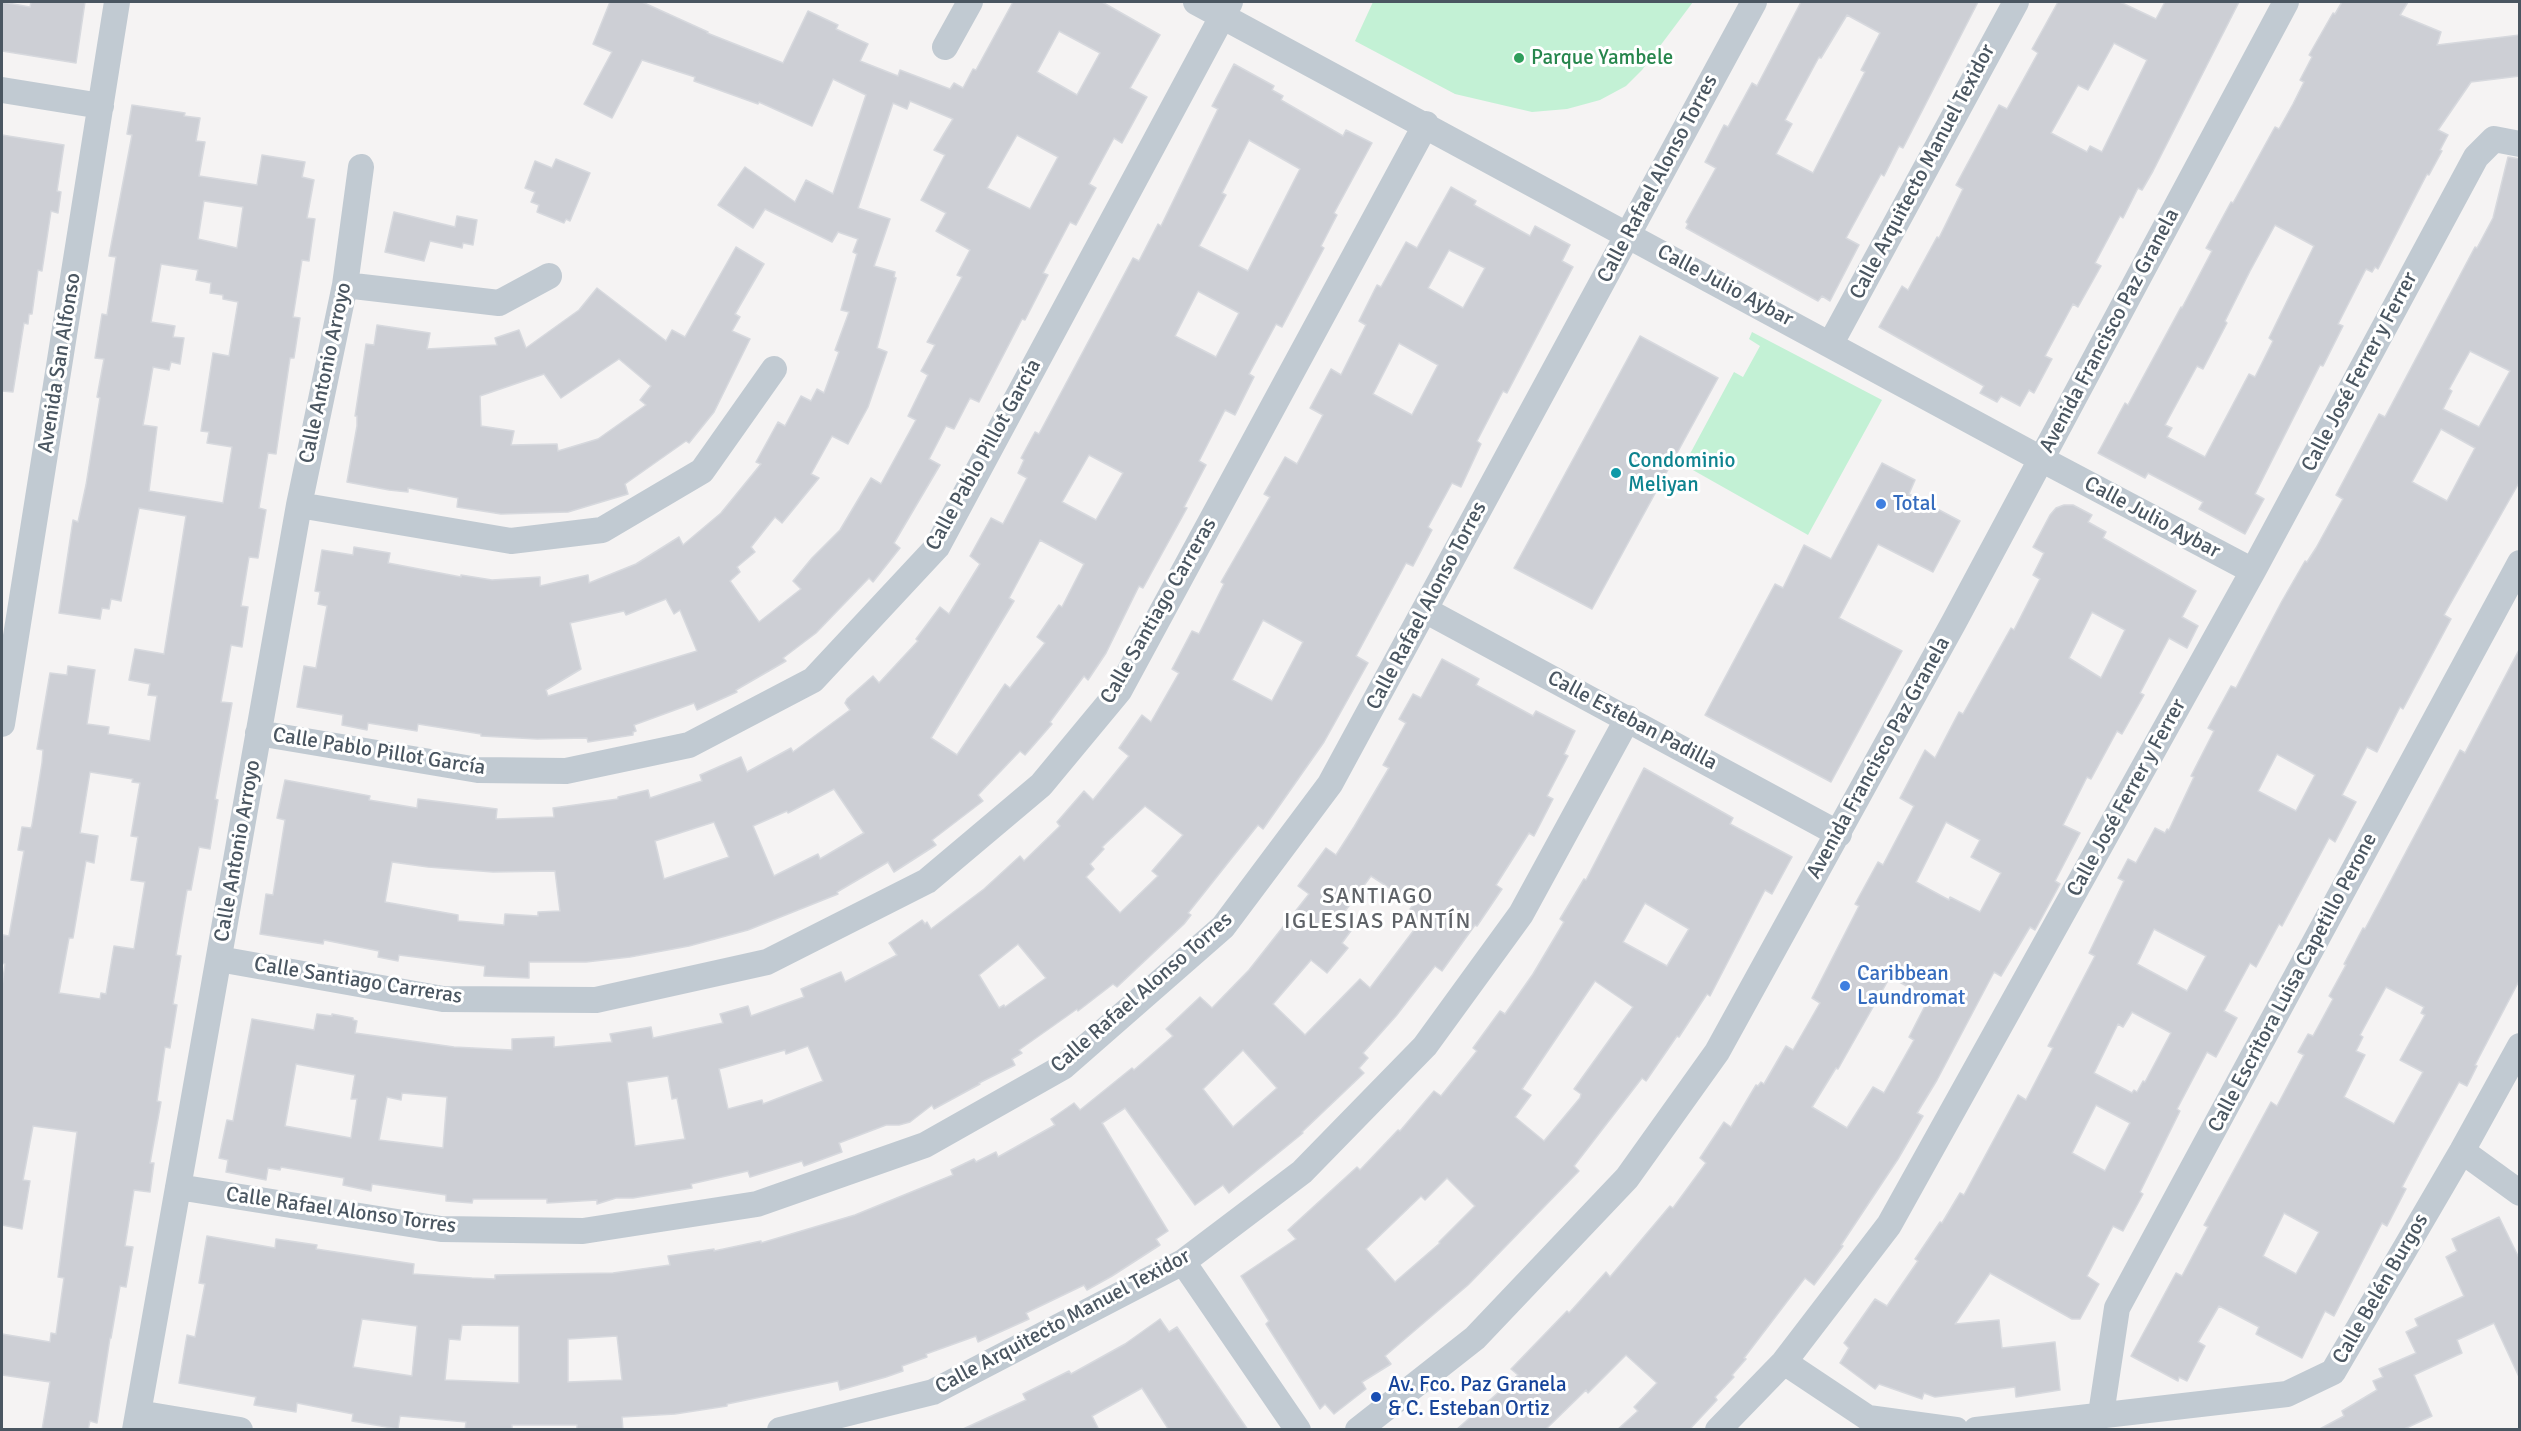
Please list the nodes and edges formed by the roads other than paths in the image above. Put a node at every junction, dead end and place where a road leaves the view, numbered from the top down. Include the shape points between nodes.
1 (117, 2) edge
2 (970, 2) edge
3 (1196, 2) edge
4 (1754, 2) edge
5 (2016, 2) edge
6 (2286, 2) edge
7 (1227, 9) edge
8 (945, 48) dead end
9 (2, 90) edge
10 (101, 106) junction
11 (1426, 124) junction
12 (2520, 144) edge
13 (361, 167) dead end
14 (1628, 234) junction
15 (549, 276) dead end
16 (345, 285) junction
17 (1831, 344) junction
18 (774, 369) dead end
19 (2041, 459) junction
20 (299, 505) junction
21 (2520, 563) edge
22 (2253, 571) junction
23 (1425, 610) junction
24 (1628, 718) junction
25 (2, 724) edge
26 (258, 733) junction
27 (1839, 834) junction
28 (219, 959) junction
29 (2520, 1046) edge
30 (2462, 1151) junction
31 (178, 1187) junction
32 (2520, 1193) edge
33 (1183, 1262) junction
34 (1784, 1362) junction
35 (2101, 1414) junction
36 (137, 1421) edge
37 (240, 1430) edge
38 (780, 1430) edge
39 (1298, 1430) edge
40 (1358, 1430) edge
41 (1718, 1430) edge
42 (1956, 1430) edge
43 (1976, 1430) edge

1 - 10 street, Avenida San Alfonso
2 - 8 street
3 - 7 street, Calle Julio Aybar
4 - 14 street, Calle Rafael Alonso Torres
5 - 17 street, Calle Arquitecto Manuel Texidor
6 - 19 street, Avenida Francisco Paz Granela
7 - 11 street, Calle Julio Aybar
7 - 26 street, Calle Pablo Pillot García via 937,547 813,680 688,745 566,771 478,770
9 - 10 street
10 - 25 street, Avenida San Alfonso
11 - 14 street, Calle Julio Aybar
11 - 28 street, Calle Santiago Carreras via 1119,691 1041,785 927,881 767,962 596,1000 443,999
12 - 22 street, Calle José Ferrer y Ferrer via 2494,139 2476,157
13 - 16 street, Calle Antonio Arroyo
14 - 17 street, Calle Julio Aybar
14 - 23 street, Calle Rafael Alonso Torres
15 - 16 street via 499,303
16 - 20 street, Calle Antonio Arroyo
17 - 19 street, Calle Julio Aybar
18 - 20 street via 702,471 602,530 511,541
19 - 22 street, Calle Julio Aybar
19 - 27 street, Avenida Francisco Paz Granela
20 - 26 street, Calle Antonio Arroyo
21 - 35 street, Calle Escritora Luisa Capetillo Perone via 2117,1308
22 - 34 street, Calle José Ferrer y Ferrer via 1889,1225
23 - 24 street, Calle Esteban Padilla
23 - 31 street, Calle Rafael Alonso Torres via 1330,784 1223,927 1063,1067 925,1145 757,1204 583,1231 441,1229
24 - 27 street, Calle Esteban Padilla
24 - 33 street, Calle Arquitecto Manuel Texidor via 1521,914 1425,1046 1302,1172
26 - 28 street, Calle Antonio Arroyo
27 - 40 street, Avenida Francisco Paz Granela via 1717,1052 1627,1178 1475,1338
28 - 31 street, Calle Antonio Arroyo
29 - 30 street, Calle Belén Burgos
30 - 32 street
30 - 35 street, Calle Belén Burgos via 2332,1372 2287,1394
31 - 36 street, Calle Antonio Arroyo
33 - 38 street, Calle Arquitecto Manuel Texidor via 933,1392
33 - 39 street
34 - 41 street, Calle José Ferrer y Ferrer
34 - 42 street via 1869,1418
35 - 43 street, Calle Belén Burgos
36 - 37 street

